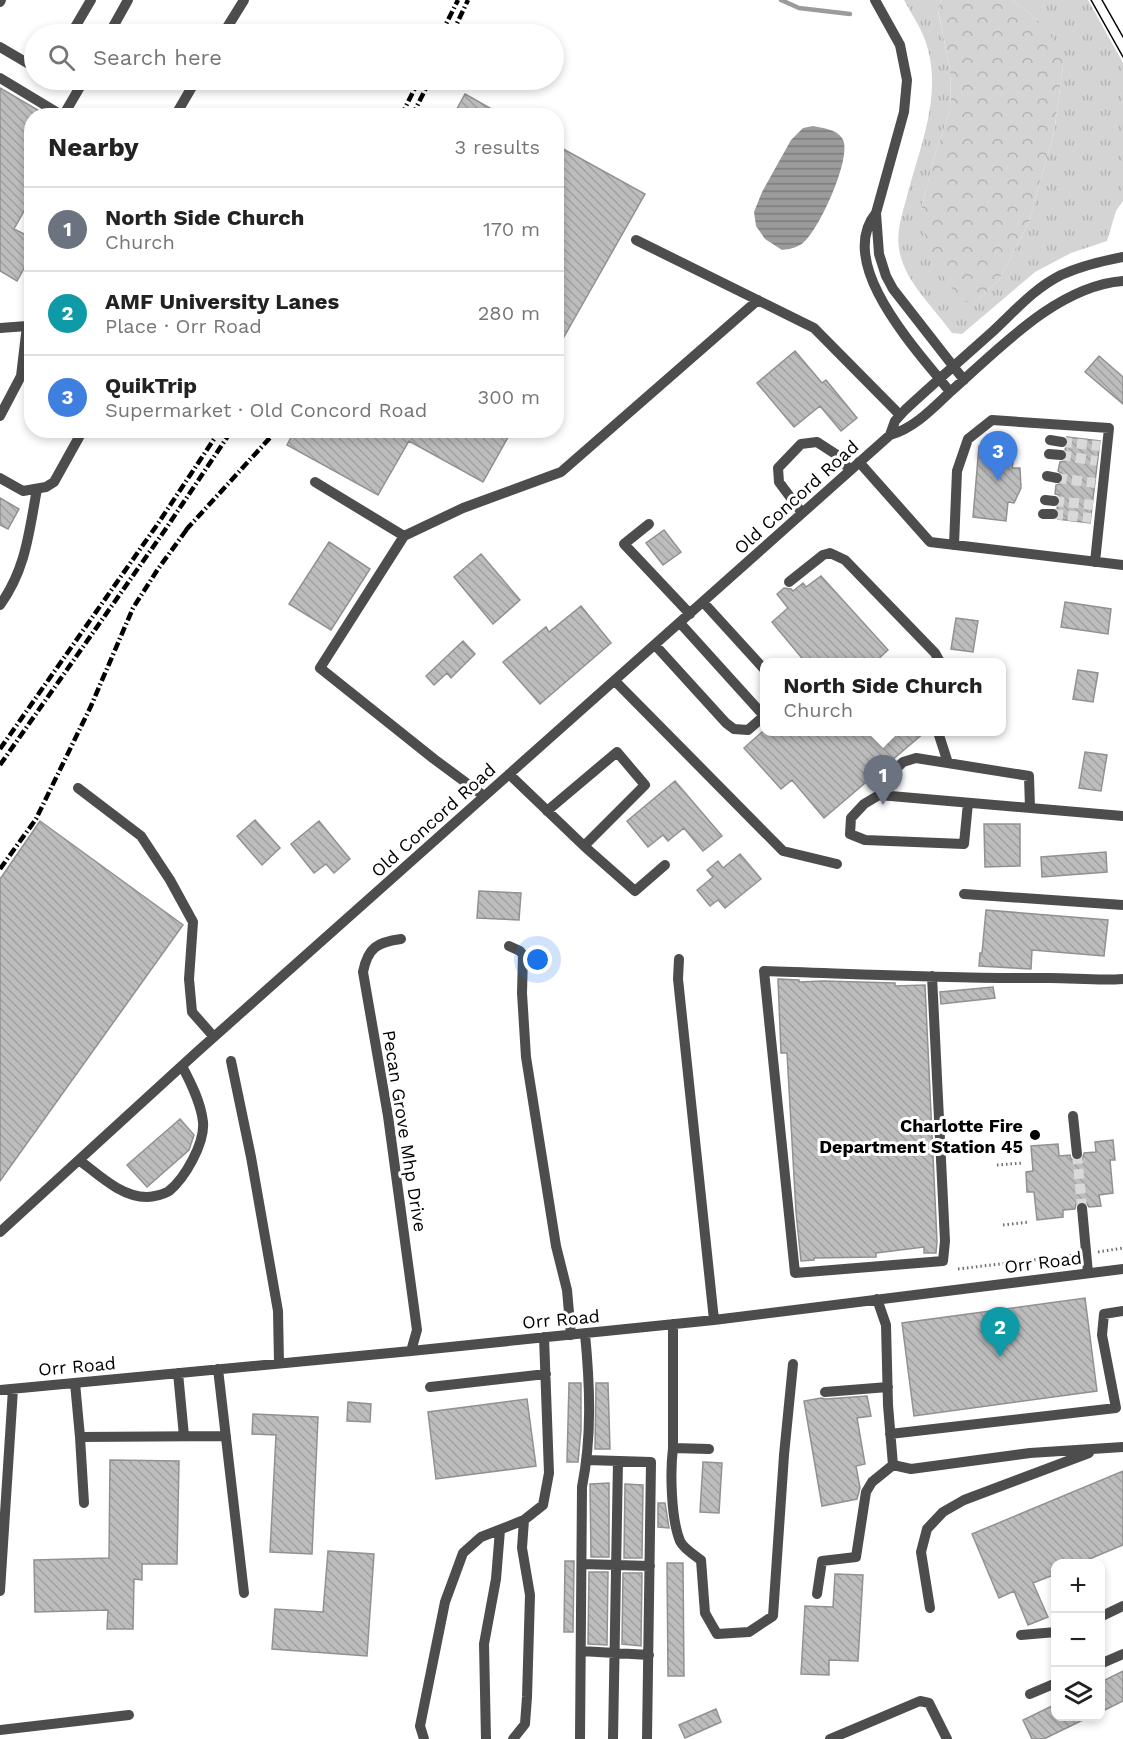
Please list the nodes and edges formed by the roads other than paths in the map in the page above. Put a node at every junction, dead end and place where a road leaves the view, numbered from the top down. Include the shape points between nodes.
1 (91, 0) edge
2 (128, 0) edge
3 (244, 0) edge
4 (874, 0) edge
5 (77, 24) edge
6 (115, 24) edge
7 (229, 24) edge
8 (0, 47) edge
9 (24, 61) edge
10 (0, 78) edge
11 (78, 90) edge
12 (190, 90) edge
13 (50, 108) edge
14 (68, 108) edge
15 (180, 108) edge
16 (876, 213) junction
17 (636, 240) dead end
18 (1123, 257) edge
19 (1123, 280) edge
20 (758, 300) junction
21 (24, 325) edge
22 (0, 328) edge
23 (24, 356) edge
24 (953, 367) junction
25 (940, 378) junction
26 (964, 381) junction
27 (951, 392) junction
28 (900, 415) junction
29 (0, 416) edge
30 (890, 435) junction
31 (79, 438) edge
32 (1050, 440) dead end
33 (1062, 442) tunnel mouth
34 (1049, 454) dead end
35 (1061, 455) tunnel mouth
36 (859, 462) junction
37 (850, 470) junction
38 (0, 478) edge
39 (315, 482) dead end
40 (37, 489) junction
41 (802, 513) junction
42 (649, 524) dead end
43 (404, 536) junction
44 (954, 545) junction
45 (1095, 562) junction
46 (1123, 566) edge
47 (789, 582) dead end
48 (703, 602) junction
49 (0, 605) edge
50 (690, 614) junction
51 (680, 623) junction
52 (655, 645) junction
53 (938, 658) edge
54 (760, 664) edge
55 (615, 681) junction
56 (760, 712) edge
57 (760, 720) edge
58 (940, 736) edge
59 (948, 763) junction
60 (508, 774) junction
61 (78, 788) dead end
62 (879, 795) junction
63 (484, 796) junction
64 (968, 803) junction
65 (1030, 808) junction
66 (547, 811) junction
67 (1123, 816) edge
68 (584, 846) junction
69 (837, 864) dead end
70 (664, 865) dead end
71 (963, 894) dead end
72 (1123, 905) edge
73 (401, 939) dead end
74 (509, 945) dead end
75 (679, 959) dead end
76 (932, 976) junction
77 (1123, 979) edge
78 (214, 1037) junction
79 (231, 1061) dead end
80 (182, 1066) junction
81 (1073, 1116) dead end
82 (1077, 1154) tunnel mouth
83 (79, 1160) junction
84 (1082, 1208) tunnel mouth
85 (0, 1232) edge
86 (1123, 1269) edge
87 (1088, 1273) junction
88 (877, 1299) junction
89 (1123, 1311) edge
90 (714, 1320) junction
91 (673, 1324) junction
92 (585, 1334) junction
93 (571, 1335) junction
94 (544, 1337) junction
95 (411, 1351) junction
96 (279, 1364) junction
97 (793, 1364) dead end
98 (218, 1369) junction
99 (178, 1373) junction
100 (546, 1374) junction
101 (75, 1383) junction
102 (888, 1387) junction
103 (430, 1388) dead end
104 (13, 1389) junction
105 (0, 1390) edge
106 (825, 1392) dead end
107 (1120, 1407) edge
108 (890, 1434) junction
109 (184, 1436) junction
110 (226, 1436) junction
111 (80, 1437) junction
112 (5, 1440) edge
113 (1123, 1447) edge
114 (673, 1448) junction
115 (709, 1449) dead end
116 (1100, 1449) junction
117 (587, 1460) junction
118 (618, 1461) junction
119 (893, 1465) junction
120 (84, 1503) dead end
121 (524, 1520) junction
122 (500, 1530) junction
123 (582, 1564) junction
124 (616, 1565) junction
125 (650, 1566) junction
126 (0, 1591) edge
127 (244, 1593) dead end
128 (817, 1594) dead end
129 (1123, 1606) edge
130 (930, 1608) dead end
131 (1105, 1615) edge
132 (1051, 1632) edge
133 (1021, 1635) dead end
134 (581, 1651) junction
135 (615, 1653) junction
136 (1123, 1654) edge
137 (649, 1655) junction
138 (1105, 1662) edge
139 (1051, 1685) edge
140 (1030, 1694) dead end
141 (129, 1714) dead end
142 (0, 1730) edge
143 (3, 1739) edge
144 (424, 1739) edge
145 (486, 1739) edge
146 (513, 1739) edge
147 (580, 1739) edge
148 (613, 1739) edge
149 (647, 1739) edge
150 (830, 1739) edge
151 (947, 1739) edge

1 - 5 street
2 - 6 street
3 - 7 street
4 - 16 street via 900,45 908,88
8 - 9 street
10 - 13 street
11 - 14 street
12 - 15 street
16 - 24 street via 885,276
16 - 25 street via 866,242 872,282 888,312
17 - 20 street
18 - 24 street, Old Concord Road via 1083,266 1041,287
19 - 26 street, Old Concord Road via 1071,295 1044,312
20 - 28 street via 814,328
20 - 43 street via 561,472 463,508
21 - 22 street
23 - 29 street via 21,376
24 - 25 street, Old Concord Road
24 - 26 street
25 - 27 street
25 - 28 street, Old Concord Road
26 - 27 street, Old Concord Road
27 - 30 street, Old Concord Road via 914,424
28 - 30 street, Old Concord Road
30 - 36 street, Old Concord Road
31 - 40 street via 54,482
32 - 33 street
34 - 35 street
36 - 37 street, Old Concord Road
36 - 44 street via 930,542
37 - 41 street, Old Concord Road
37 - 41 street via 837,455 817,442 801,444 778,468 779,482
38 - 40 street via 23,491
39 - 43 street
40 - 49 street via 25,556
41 - 48 street, Old Concord Road
42 - 50 street via 624,544
43 - 63 street via 320,668
44 - 45 street
44 - 45 street via 957,471 968,438 992,420 1108,428 1096,505
45 - 46 street
47 - 53 street via 823,555 830,553 845,560
48 - 50 street, Old Concord Road
48 - 54 street
50 - 51 street, Old Concord Road
51 - 52 street, Old Concord Road
51 - 56 street
52 - 55 street, Old Concord Road
52 - 57 street via 734,729 748,730
55 - 60 street, Old Concord Road
55 - 69 street via 783,851
58 - 59 street
59 - 62 street via 916,758 903,762
59 - 65 street via 1029,776
60 - 63 street, Old Concord Road
60 - 66 street
61 - 78 street via 141,836 193,922 189,979 192,1012
62 - 64 street
62 - 64 street via 851,818 850,834 865,840 964,844
63 - 78 street, Old Concord Road
64 - 65 street
65 - 67 street
66 - 68 street
66 - 68 street via 617,752 645,785
68 - 70 street via 635,891
71 - 72 street
73 - 95 street, Pecan Grove Mhp Drive via 376,946 363,972 388,1116 417,1330
74 - 93 street via 523,955 526,1057 556,1246 567,1290
75 - 90 street
76 - 76 street via 764,971 795,1273 943,1261
76 - 77 street
78 - 80 street, Old Concord Road
79 - 96 street via 278,1311
80 - 83 street, Old Concord Road
80 - 83 street via 198,1103 203,1122 202,1142 168,1192 147,1197 122,1191
81 - 82 street
83 - 85 street, Old Concord Road
84 - 87 street
86 - 87 street, Orr Road
87 - 88 street, Orr Road
88 - 90 street, Orr Road
88 - 102 street via 886,1324
89 - 107 street via 1104,1314 1102,1335
90 - 91 street, Orr Road
91 - 92 street, Orr Road
91 - 114 street
92 - 93 street, Orr Road
92 - 117 street via 590,1382
93 - 94 street, Orr Road
94 - 95 street, Orr Road
94 - 100 street
95 - 96 street, Orr Road
96 - 98 street, Orr Road
97 - 114 street via 773,1616 749,1632 717,1635 705,1612 701,1560 681,1543 677,1527 670,1473
98 - 99 street, Orr Road
98 - 110 street
99 - 101 street, Orr Road
99 - 109 street
100 - 103 street
100 - 121 street via 549,1473 543,1504
101 - 104 street, Orr Road
101 - 111 street
102 - 106 street
102 - 108 street
104 - 105 street, Orr Road
104 - 112 street
107 - 108 street
108 - 119 street
109 - 110 street
109 - 111 street
110 - 127 street
111 - 120 street
112 - 126 street
113 - 116 street
114 - 115 street
116 - 119 street via 1030,1453 911,1469
116 - 130 street via 964,1500 943,1512 927,1529 921,1552
117 - 118 street
117 - 123 street via 582,1487
118 - 124 street
118 - 125 street via 651,1462
119 - 128 street via 866,1492 856,1557 822,1561
121 - 122 street
121 - 146 street via 522,1548 530,1595 527,1697 525,1724
122 - 144 street via 481,1537 463,1553 445,1602 420,1726
122 - 145 street via 484,1644
123 - 124 street
123 - 134 street
124 - 125 street
124 - 135 street
125 - 137 street
129 - 131 street
132 - 133 street
134 - 135 street
134 - 147 street
135 - 137 street
135 - 148 street
136 - 138 street
137 - 149 street
139 - 140 street
141 - 142 street
142 - 143 street
150 - 151 street via 920,1701 928,1703

